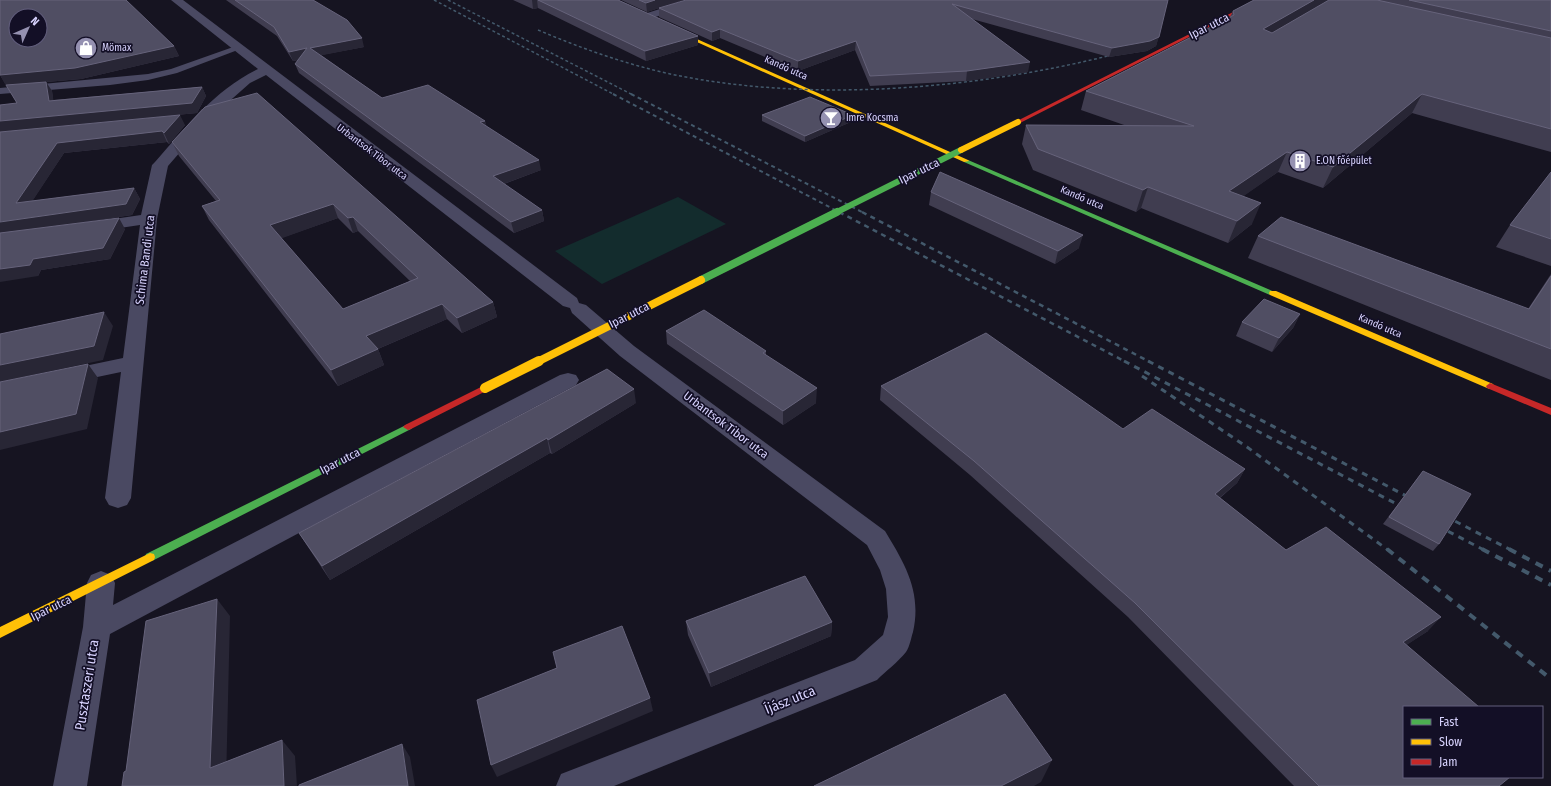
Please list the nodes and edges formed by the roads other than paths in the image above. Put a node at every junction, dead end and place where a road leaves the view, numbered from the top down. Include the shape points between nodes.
1 (176, 0) edge
2 (699, 0) edge
3 (1260, 0) edge
4 (641, 15) joint
5 (239, 48) junction
6 (266, 70) junction
7 (0, 91) edge
8 (202, 118) junction
9 (179, 120) edge
10 (149, 219) junction
11 (78, 229) edge
12 (132, 363) junction
13 (568, 380) dead end
14 (46, 381) edge
15 (1551, 412) edge
16 (118, 498) dead end
17 (876, 538) joint
18 (101, 583) junction
19 (97, 627) junction
20 (0, 633) edge
21 (70, 786) edge
22 (573, 786) edge

1 - 5 street, Urbantsok Tibor utca
2 - 4 street
3 - 18 street, Ipar utca, bridge
4 - 15 street, Kandó utca via 990,171
5 - 6 street, Urbantsok Tibor utca
5 - 7 lane via 174,71 148,77
6 - 8 street, Schima Bandi utca via 246,80
6 - 17 street, Urbantsok Tibor utca via 574,305 627,350
8 - 9 street
8 - 10 street, Schima Bandi utca via 160,165
10 - 11 street
10 - 12 street, Schima Bandi utca
12 - 14 street
12 - 16 street, Schima Bandi utca
13 - 19 street
17 - 22 street, Íjász utca via 893,568 900,589 902,617 896,642 866,670
18 - 19 street, Pusztaszeri utca
18 - 20 street, Ipar utca
19 - 21 street, Pusztaszeri utca

